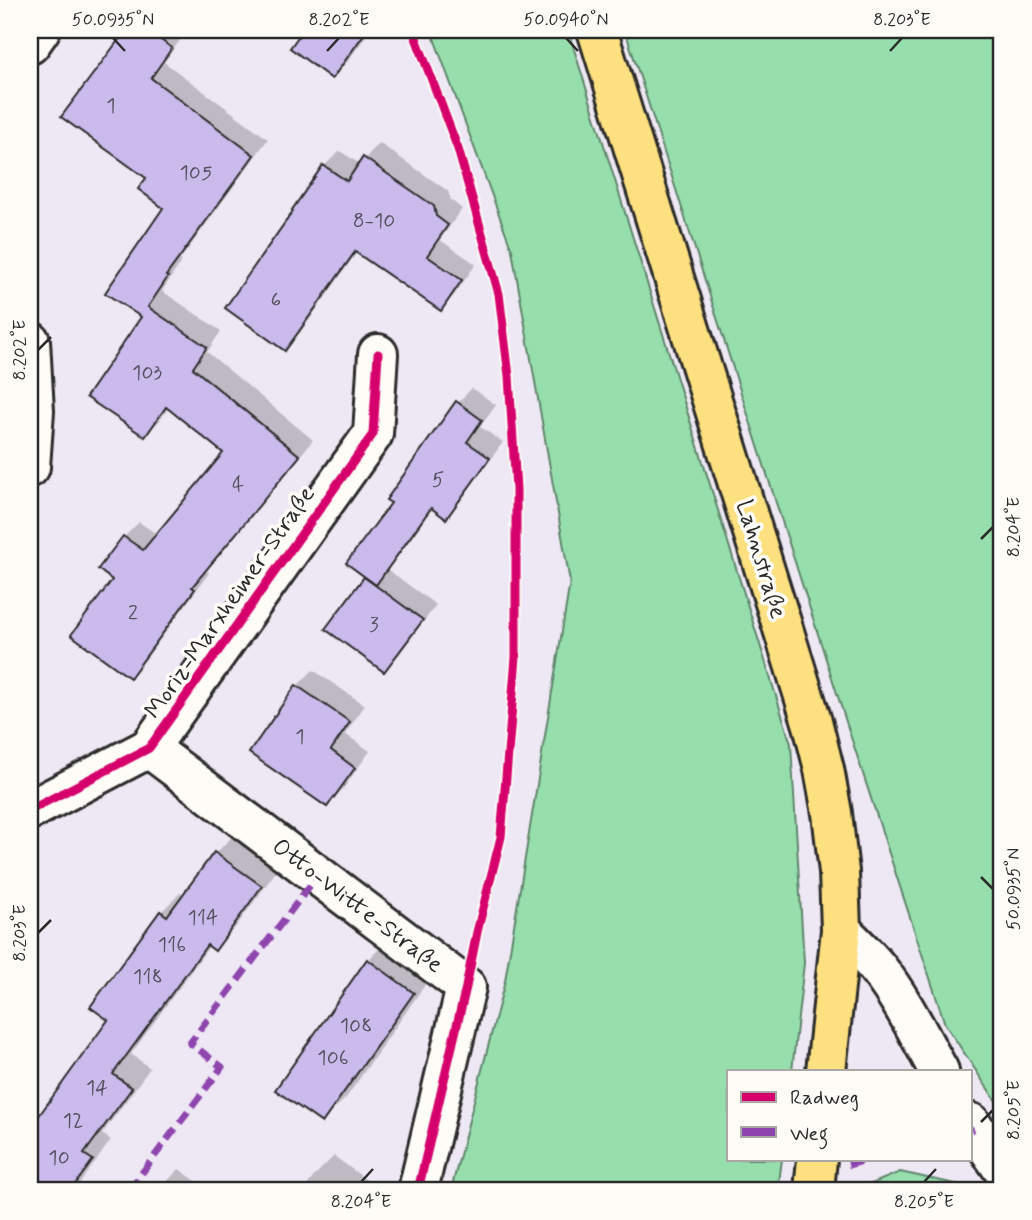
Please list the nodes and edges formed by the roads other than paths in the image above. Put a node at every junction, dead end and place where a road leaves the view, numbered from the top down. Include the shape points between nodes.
1 (40, 30) edge
2 (597, 30) edge
3 (30, 44) edge
4 (30, 341) edge
5 (378, 354) dead end
6 (30, 467) edge
7 (149, 748) junction
8 (30, 810) edge
9 (841, 930) junction
10 (826, 1070) edge
11 (938, 1070) edge
12 (972, 1124) edge
13 (817, 1160) edge
14 (1002, 1168) edge
15 (418, 1190) edge
16 (814, 1190) edge

1 - 3 street
2 - 9 main road, Lahnstraße via 813,724 832,813
4 - 6 street via 34,411
5 - 7 street, Moriz-Marxheimer-Straße via 373,434
7 - 8 street, Moriz-Marxheimer-Straße
7 - 15 street, Otto-Witte-Straße via 467,988
9 - 10 main road, Lahnstraße
9 - 11 street via 880,971
12 - 14 street
13 - 16 main road

